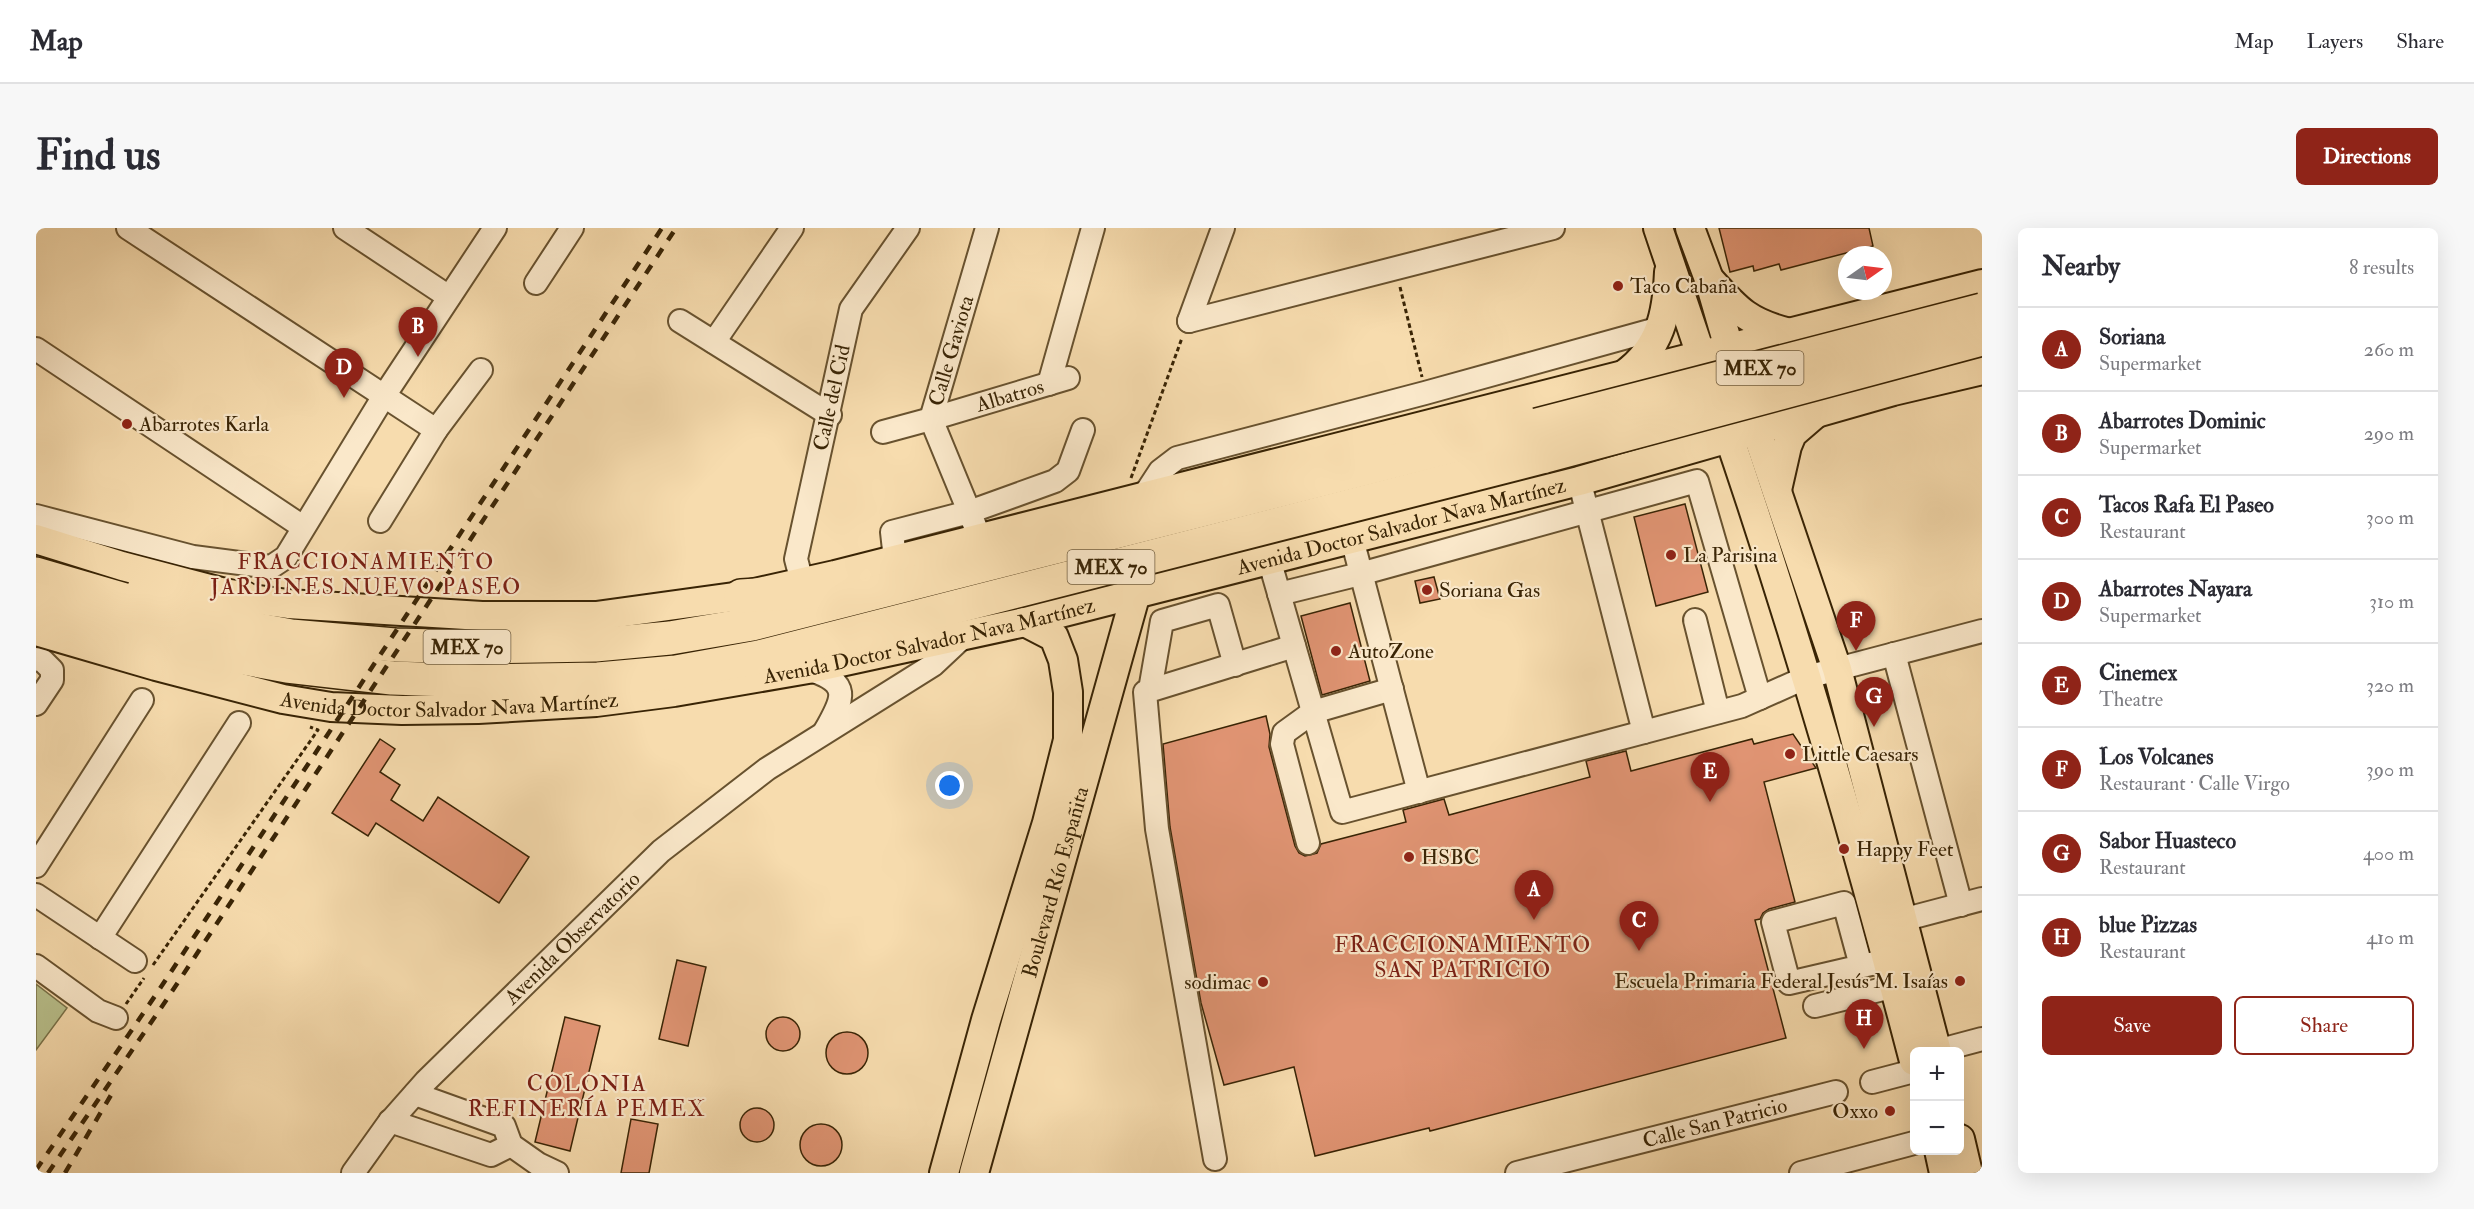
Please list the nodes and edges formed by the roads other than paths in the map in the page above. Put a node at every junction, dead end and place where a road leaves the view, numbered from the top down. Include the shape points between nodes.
1 (128, 228) edge
2 (345, 228) edge
3 (495, 228) edge
4 (572, 228) edge
5 (792, 228) edge
6 (908, 228) edge
7 (987, 228) edge
8 (1094, 228) edge
9 (1223, 228) edge
10 (1658, 228) edge
11 (1690, 228) edge
12 (1547, 229) edge
13 (1669, 262) junction
14 (1710, 279) junction
15 (536, 283) dead end
16 (1982, 284) edge
17 (449, 297) junction
18 (1982, 310) edge
19 (680, 321) dead end
20 (1660, 328) junction
21 (1795, 331) junction
22 (1982, 339) edge
23 (714, 342) junction
24 (1729, 348) junction
25 (36, 350) edge
26 (1701, 355) junction
27 (481, 370) dead end
28 (1982, 370) edge
29 (1623, 375) junction
30 (384, 396) junction
31 (1823, 411) junction
32 (830, 415) junction
33 (931, 420) junction
34 (436, 430) junction
35 (1083, 430) dead end
36 (883, 432) dead end
37 (1743, 435) junction
38 (1541, 441) junction
39 (1579, 481) junction
40 (1777, 490) junction
41 (1132, 500) junction
42 (1587, 510) junction
43 (969, 512) junction
44 (36, 516) edge
45 (380, 521) dead end
46 (303, 527) junction
47 (980, 538) junction
48 (36, 539) edge
49 (1352, 539) junction
50 (1269, 559) junction
51 (898, 573) junction
52 (1360, 574) junction
53 (802, 582) junction
54 (42, 587) edge
55 (1136, 593) junction
56 (1279, 594) junction
57 (741, 596) junction
58 (244, 598) junction
59 (1695, 620) dead end
60 (1025, 622) junction
61 (36, 631) edge
62 (1982, 631) edge
63 (965, 635) junction
64 (1294, 646) junction
65 (1894, 654) junction
66 (36, 659) edge
67 (1235, 665) junction
68 (808, 669) junction
69 (1837, 669) junction
70 (1807, 677) junction
71 (598, 679) junction
72 (706, 686) junction
73 (1392, 689) junction
74 (1150, 690) junction
75 (1760, 698) junction
76 (142, 700) dead end
77 (36, 704) edge
78 (1313, 712) junction
79 (1718, 712) junction
80 (239, 723) dead end
81 (1644, 732) junction
82 (823, 734) junction
83 (1419, 792) junction
84 (1308, 843) dead end
85 (36, 866) edge
86 (36, 895) edge
87 (1972, 902) edge
88 (1886, 919) junction
89 (1848, 920) junction
90 (100, 938) junction
91 (135, 961) dead end
92 (36, 966) edge
93 (1860, 966) junction
94 (1891, 973) junction
95 (1815, 1006) dead end
96 (116, 1018) dead end
97 (1982, 1039) edge
98 (1910, 1047) edge
99 (1935, 1047) edge
100 (1952, 1047) edge
101 (1910, 1072) edge
102 (1872, 1082) dead end
103 (1836, 1092) dead end
104 (415, 1094) junction
105 (390, 1121) junction
106 (1910, 1144) edge
107 (511, 1145) junction
108 (1939, 1155) edge
109 (1963, 1155) edge
110 (1215, 1159) dead end
111 (1585, 1164) edge
112 (1829, 1169) edge
113 (352, 1173) edge
114 (557, 1173) edge
115 (945, 1173) edge
116 (974, 1173) edge
117 (1517, 1173) edge
118 (1801, 1173) edge
119 (1944, 1173) edge
120 (1968, 1173) edge

1 - 30 street
2 - 17 street
3 - 17 street
4 - 15 street
5 - 23 street
6 - 32 street, Calle del Cid via 851,309
7 - 33 street, Calle Gaviota
8 - 33 street, Albatros via 1058,381
9 - 12 street via 1189,321
10 - 13 main road
11 - 14 main road
13 - 20 main road via 1668,300
13 - 26 main road
14 - 21 main road via 1743,314 1759,324
14 - 24 main road
16 - 21 main road, Avenida Doctor Salvador Nava Martínez
17 - 30 street
18 - 38 highway, Avenida Doctor Salvador Nava Martínez / MEX 70, bridge
19 - 23 street
20 - 29 main road via 1643,360
20 - 41 street via 1177,458
21 - 24 main road, Avenida Doctor Salvador Nava Martínez
21 - 31 main road via 1784,366 1788,387 1795,399
22 - 38 highway, Avenida Doctor Salvador Nava Martínez / MEX 70, bridge
23 - 32 street
24 - 26 main road, Avenida Doctor Salvador Nava Martínez
24 - 37 main road
25 - 46 street
26 - 29 main road, Avenida Doctor Salvador Nava Martínez
26 - 37 main road
27 - 34 street
28 - 31 main road, Avenida Doctor Salvador Nava Martínez
29 - 41 main road, Avenida Doctor Salvador Nava Martínez
30 - 34 street
30 - 46 street
31 - 37 main road, Avenida Doctor Salvador Nava Martínez
31 - 40 main road via 1792,434
32 - 53 street, Calle del Cid via 796,558
33 - 36 street, Albatros
33 - 43 street, Calle Gaviota
34 - 45 street
35 - 43 street via 1068,471 1054,481
37 - 39 main road, Avenida Doctor Salvador Nava Martínez
37 - 40 main road
37 - 70 main road
38 - 51 highway, Avenida Doctor Salvador Nava Martínez / MEX 70
38 - 71 highway, Avenida Doctor Salvador Nava Martínez / MEX 70 via 759,657 676,672
39 - 42 street
39 - 49 main road, Avenida Doctor Salvador Nava Martínez
40 - 69 main road
41 - 47 main road, Avenida Doctor Salvador Nava Martínez
42 - 52 street
42 - 75 street via 1697,481
42 - 81 street
43 - 47 street, Calle Gaviota
43 - 51 street via 892,532
44 - 46 street via 193,557 271,567 286,557
47 - 51 main road, Avenida Doctor Salvador Nava Martínez
48 - 58 main road, Avenida Doctor Salvador Nava Martínez
49 - 50 main road, Avenida Doctor Salvador Nava Martínez
49 - 52 street
50 - 55 main road, Avenida Doctor Salvador Nava Martínez
50 - 56 street
51 - 53 main road, Avenida Doctor Salvador Nava Martínez
51 - 54 highway, Avenida Doctor Salvador Nava Martínez / MEX 70 via 752,624 670,638 595,645 479,647 291,636
51 - 57 highway
52 - 56 street
52 - 73 street
53 - 57 main road, Avenida Doctor Salvador Nava Martínez
54 - 58 highway
54 - 71 highway, Avenida Doctor Salvador Nava Martínez / MEX 70 via 162,643 287,666 392,678
55 - 60 main road, Avenida Doctor Salvador Nava Martínez
55 - 116 main road, Boulevard Río Españita
56 - 64 street
57 - 58 main road, Avenida Doctor Salvador Nava Martínez via 596,616 482,616
59 - 79 street
60 - 63 main road, Avenida Doctor Salvador Nava Martínez
60 - 115 main road, Boulevard Río Españita via 1053,637 1063,660 1068,740
61 - 72 main road, Avenida Doctor Salvador Nava Martínez via 272,696 331,707 490,708 596,702
62 - 65 street
63 - 68 main road, Avenida Doctor Salvador Nava Martínez
63 - 82 street, Avenida Observatorio via 933,665
64 - 67 street
64 - 78 street
65 - 69 street
65 - 87 street
66 - 77 street via 52,670 52,680
67 - 74 street
67 - 74 street via 1218,605 1162,621
68 - 72 main road, Avenida Doctor Salvador Nava Martínez
68 - 82 street, Avenida Observatorio via 830,676 840,693 841,703
69 - 70 street
69 - 88 main road
70 - 75 street
70 - 88 main road
71 - 72 highway
73 - 78 street
73 - 83 street
74 - 110 street via 1145,692 1157,829
75 - 79 street
76 - 85 street
78 - 83 street via 1342,812
78 - 84 street via 1284,733 1282,744
79 - 81 street
80 - 90 street
81 - 83 street
82 - 104 street, Avenida Observatorio via 767,769 661,851
86 - 90 street
87 - 88 street
88 - 89 street
88 - 94 main road
88 - 99 main road
89 - 93 street
89 - 93 street via 1844,903 1773,922 1789,983
90 - 91 street
92 - 96 street via 98,1011
93 - 94 street
94 - 95 street
94 - 98 main road
97 - 100 street
101 - 102 street
103 - 111 street, Calle San Patricio
104 - 105 street, Avenida Observatorio
104 - 107 street via 504,1126
105 - 107 street via 491,1155
105 - 113 street, Avenida Observatorio
106 - 112 street
107 - 114 street
108 - 119 main road
109 - 120 main road
111 - 117 street, Calle San Patricio
112 - 118 street

